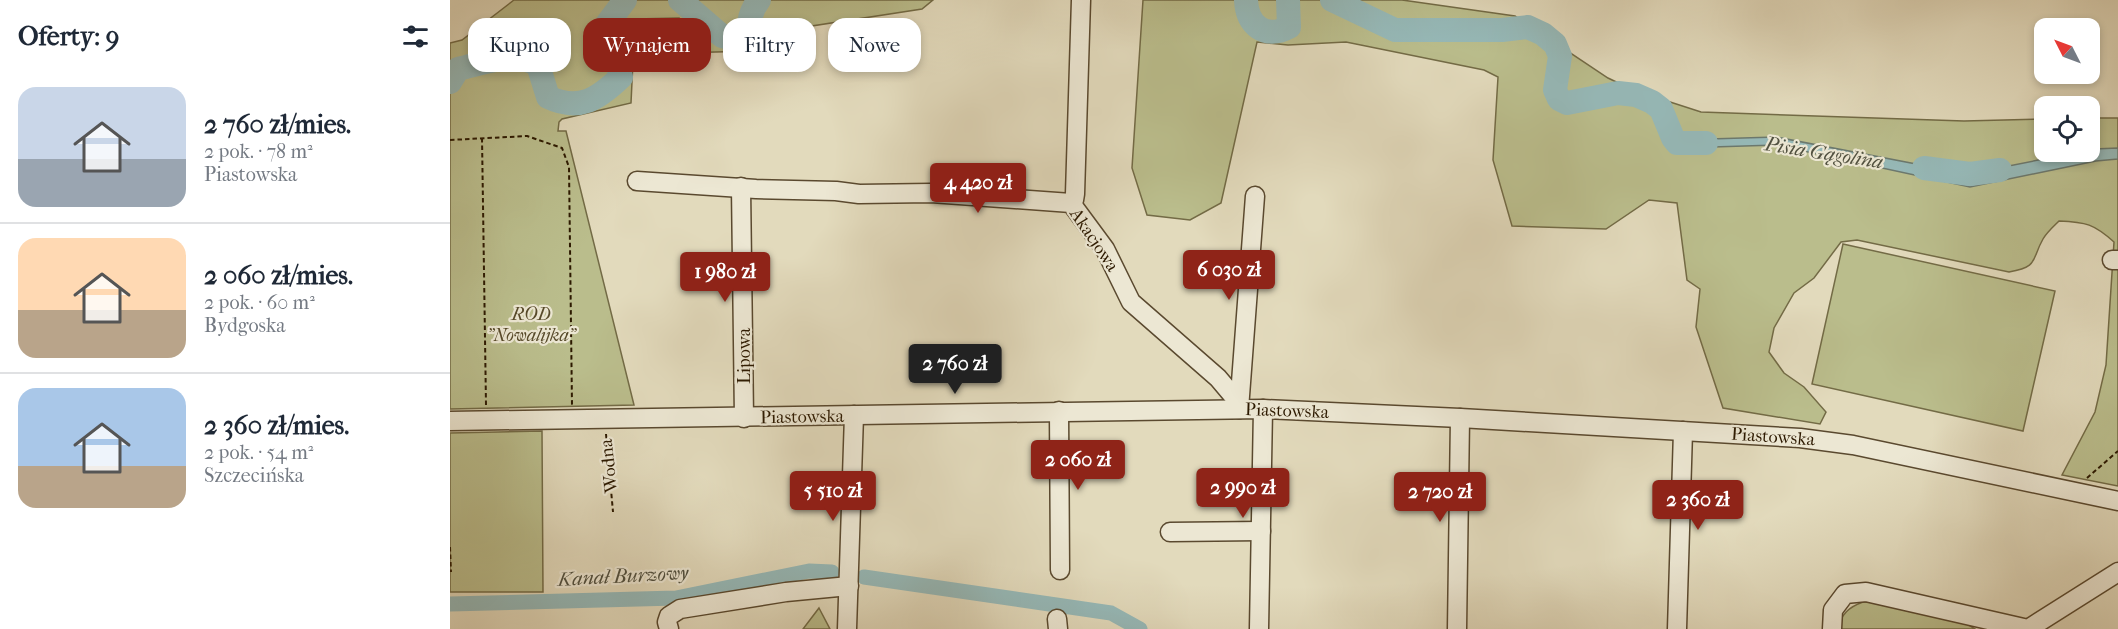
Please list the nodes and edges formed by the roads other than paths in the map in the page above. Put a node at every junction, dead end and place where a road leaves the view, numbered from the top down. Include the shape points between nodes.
1 (1081, 0) edge
2 (638, 181) dead end
3 (741, 187) junction
4 (1255, 196) dead end
5 (1071, 203) junction
6 (1239, 409) junction
7 (1263, 409) junction
8 (1059, 411) junction
9 (854, 415) junction
10 (744, 418) junction
11 (1460, 418) junction
12 (450, 421) edge
13 (1683, 431) junction
14 (2118, 501) edge
15 (1261, 531) junction
16 (1170, 532) dead end
17 (1060, 570) dead end
18 (2118, 572) edge
19 (849, 586) junction
20 (668, 626) edge
21 (847, 629) edge
22 (1259, 629) edge
23 (1457, 629) edge
24 (1677, 629) edge
25 (1832, 629) edge

1 - 5 street via 1076,194
2 - 3 street, Akacjowa
3 - 5 street, Akacjowa
3 - 10 street, Lipowa
4 - 6 street
5 - 6 street, Akacjowa via 1105,249 1131,302 1218,378
6 - 7 street, Piastowska
6 - 8 street, Piastowska
7 - 11 street, Piastowska
7 - 15 street
8 - 9 street, Piastowska
8 - 17 street
9 - 10 street, Piastowska
9 - 19 street
10 - 12 street, Piastowska
11 - 13 street, Piastowska
11 - 23 street
13 - 14 street, Piastowska via 1853,445
13 - 24 street
15 - 16 street
15 - 22 street
18 - 25 street via 2028,629 1866,592 1845,594 1833,610
19 - 20 street via 680,609 669,616
19 - 21 street

